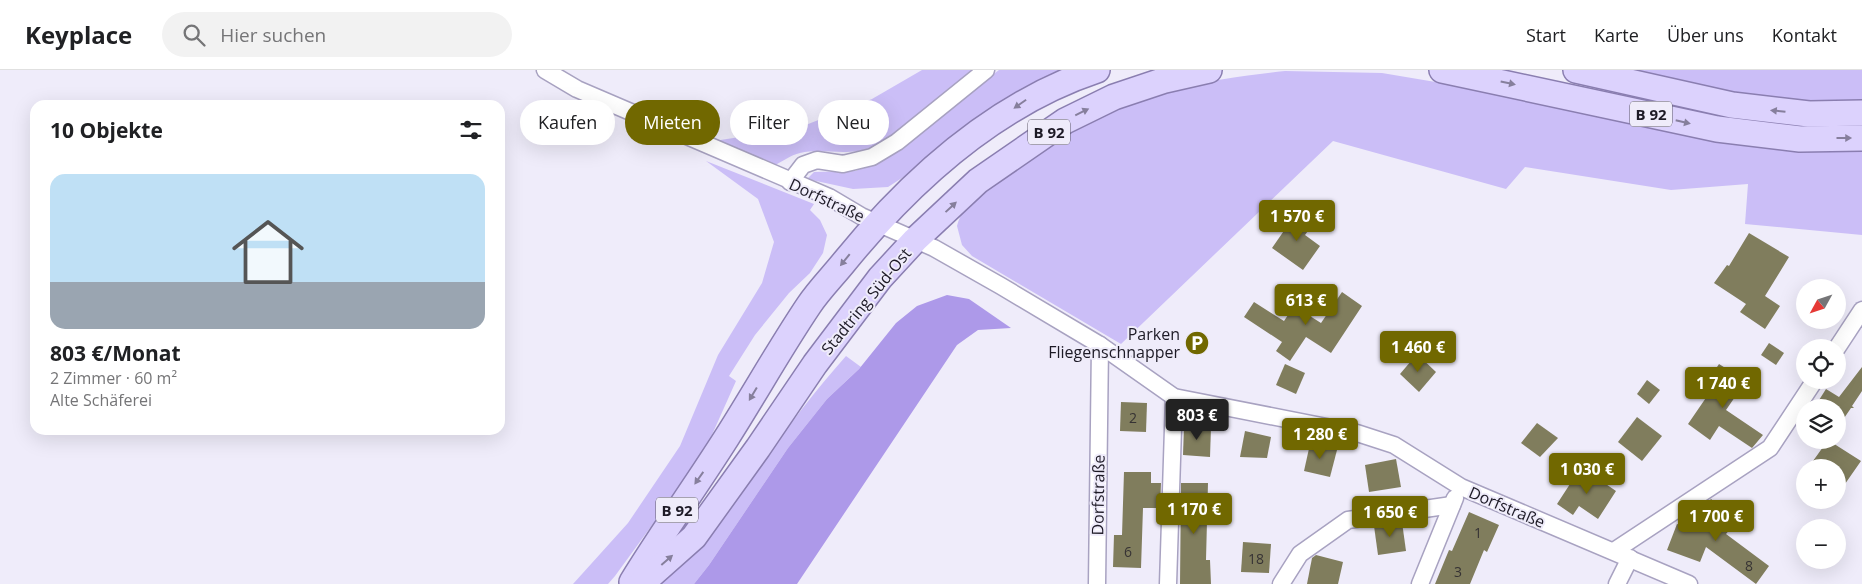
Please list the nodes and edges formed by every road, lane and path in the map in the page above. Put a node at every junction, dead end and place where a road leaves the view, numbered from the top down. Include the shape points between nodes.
1 (545, 70) edge
2 (986, 70) edge
3 (1097, 70) edge
4 (1210, 70) edge
5 (1442, 70) edge
6 (1576, 70) edge
7 (1862, 113) edge
8 (1862, 138) edge
9 (790, 182) junction
10 (876, 223) junction
11 (915, 240) junction
12 (1862, 310) edge
13 (1843, 339) edge
14 (1100, 345) junction
15 (1809, 389) edge
16 (1174, 397) junction
17 (1461, 487) junction
18 (1452, 505) junction
19 (1614, 551) junction
20 (1630, 558) junction
21 (630, 584) edge
22 (641, 584) edge
23 (1097, 584) edge
24 (1168, 584) edge
25 (1281, 584) edge
26 (1420, 584) edge
27 (1617, 584) edge
28 (1689, 584) edge

1 - 9 street, Dorfstraße via 577,89
2 - 9 street via 898,142 872,157 843,164 817,160 803,165
3 -> 10 main road, B 92 via 1028,99 969,139
11 -> 4 main road, Stadtring Süd-Ost / B 92 via 978,181 1065,121 1114,97 1165,80
5 -> 8 main road, B 92 via 1717,129 1800,139
7 -> 6 main road, B 92 via 1809,114 1732,106
9 - 10 street, Dorfstraße
10 - 11 street, Dorfstraße
10 -> 21 main road, B 92 via 810,304 727,438
11 - 14 street, Dorfstraße
22 -> 11 main road, Stadtring Süd-Ost / B 92 via 694,537 815,364 880,278
12 - 13 street
14 - 16 street, Dorfstraße
14 - 23 street, Dorfstraße
15 - 19 street via 1770,448
16 - 17 street, Dorfstraße via 1356,433 1385,442
16 - 24 street
17 - 18 street
17 - 19 street, Dorfstraße
18 - 25 street via 1348,520 1300,554
18 - 26 street
19 - 20 street, Dorfstraße
20 - 27 street
20 - 28 street, Dorfstraße

